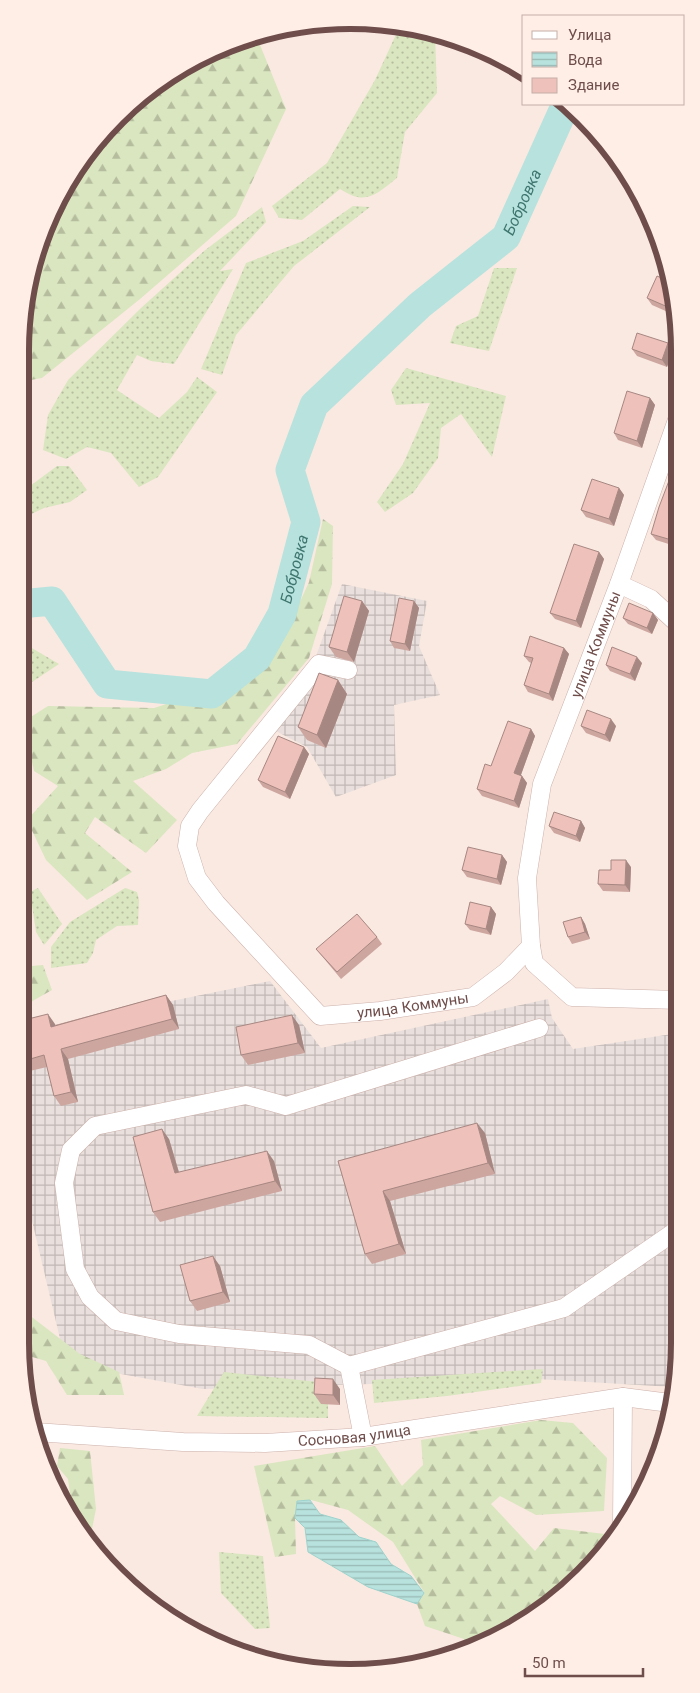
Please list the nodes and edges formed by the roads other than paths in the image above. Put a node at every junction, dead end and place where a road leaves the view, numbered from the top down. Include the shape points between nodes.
1 (671, 439) edge
2 (619, 584) junction
3 (671, 618) edge
4 (348, 670) dead end
5 (531, 946) junction
6 (671, 1000) edge
7 (539, 1028) dead end
8 (671, 1234) edge
9 (349, 1366) junction
10 (623, 1397) junction
11 (666, 1402) edge
12 (42, 1432) edge
13 (364, 1437) junction
14 (622, 1513) edge

1 - 2 street, улица Коммуны
2 - 3 street via 651,599
2 - 5 street, улица Коммуны via 542,784 527,878
4 - 5 street, улица Коммуны via 319,664 200,811 190,826 186,846 197,878 320,1016 380,1011 473,996 506,972
5 - 6 street via 534,963 572,997
7 - 9 street via 286,1106 246,1095 95,1126 71,1150 64,1183 75,1269 90,1297 116,1321 179,1334 309,1345
8 - 9 street via 564,1308
9 - 13 street
10 - 11 street, Сосновая улица
10 - 13 street, Сосновая улица
10 - 14 street
12 - 13 street, Сосновая улица via 183,1442 256,1443

